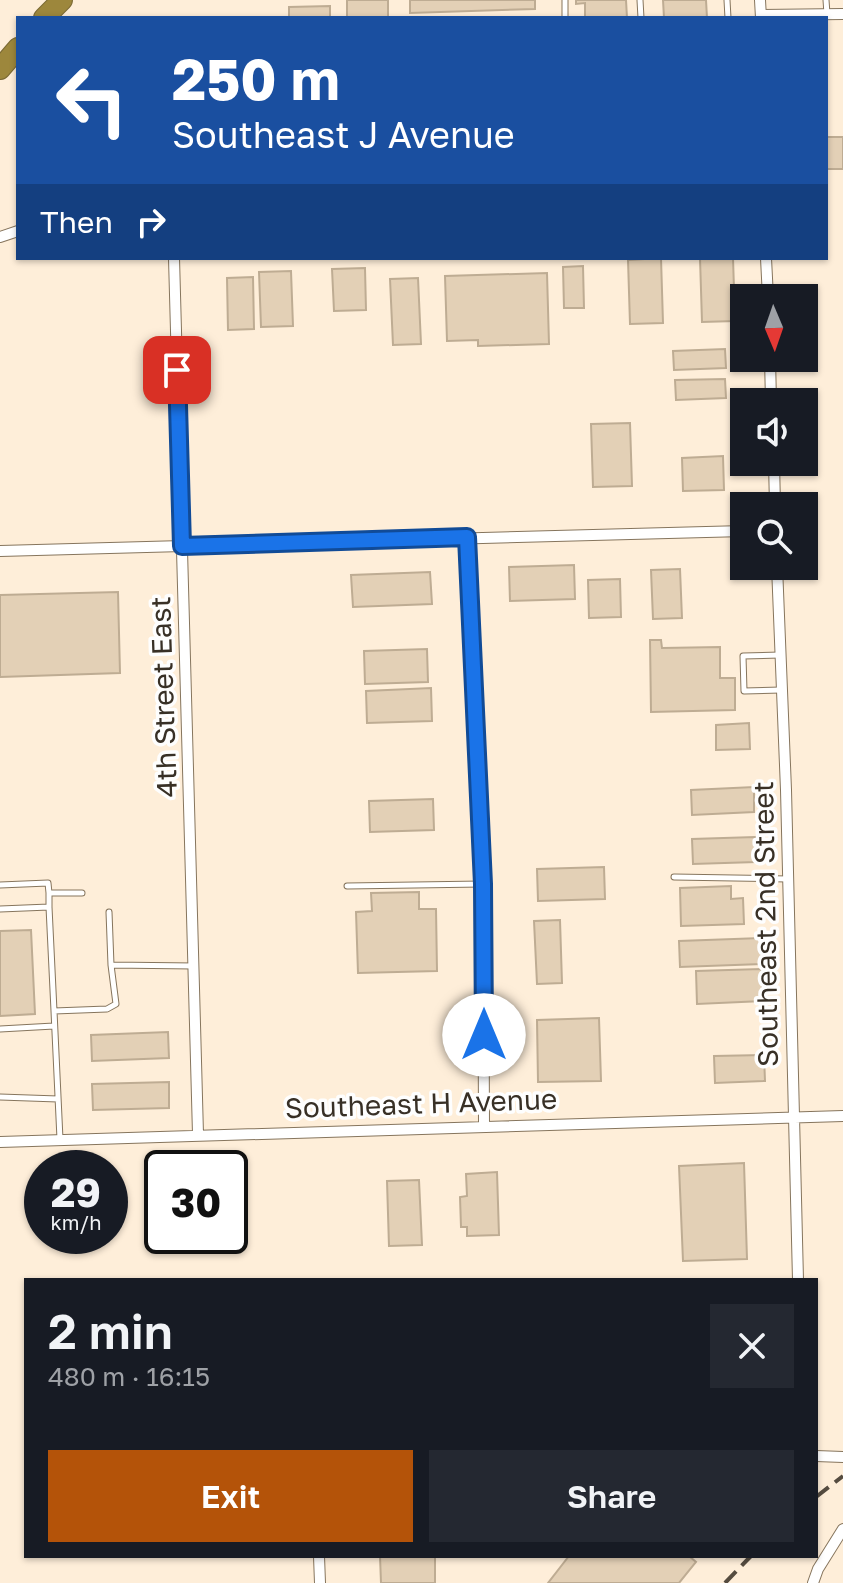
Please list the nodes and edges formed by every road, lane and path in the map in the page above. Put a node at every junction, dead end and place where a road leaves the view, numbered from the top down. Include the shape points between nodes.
1 (62, 0) edge
2 (760, 0) edge
3 (826, 0) edge
4 (827, 14) junction
5 (843, 14) edge
6 (46, 16) edge
7 (761, 16) edge
8 (16, 50) edge
9 (0, 69) edge
10 (174, 260) edge
11 (766, 260) edge
12 (767, 284) edge
13 (730, 531) edge
14 (467, 537) junction
15 (182, 546) junction
16 (0, 551) edge
17 (778, 580) edge
18 (781, 655) junction
19 (782, 690) junction
20 (674, 877) dead end
21 (789, 879) junction
22 (483, 884) junction
23 (0, 885) edge
24 (347, 886) dead end
25 (49, 893) junction
26 (82, 893) dead end
27 (49, 907) junction
28 (0, 909) edge
29 (109, 912) dead end
30 (111, 965) junction
31 (195, 966) junction
32 (54, 1011) junction
33 (54, 1026) junction
34 (0, 1029) edge
35 (0, 1097) edge
36 (58, 1099) junction
37 (843, 1116) edge
38 (794, 1117) junction
39 (484, 1125) junction
40 (198, 1134) junction
41 (60, 1140) junction
42 (0, 1142) edge
43 (798, 1278) edge
44 (818, 1456) edge
45 (843, 1457) edge
46 (843, 1529) edge
47 (319, 1558) edge
48 (320, 1583) edge
49 (813, 1583) edge

1 - 6 highway
2 - 7 street
3 - 4 lane
4 - 5 street
4 - 7 street
8 - 9 highway
10 - 15 street, 4th Street East
11 - 12 street
13 - 14 street
14 - 15 street
14 - 22 street
15 - 16 street
15 - 31 street, 4th Street East
17 - 18 street, Southeast 2nd Street
18 - 19 street, Southeast 2nd Street
18 - 19 lane via 743,656 744,691
19 - 21 street, Southeast 2nd Street
20 - 21 lane
21 - 38 street, Southeast 2nd Street
22 - 24 lane
22 - 39 street
23 - 25 lane via 48,883
25 - 26 lane
25 - 27 lane
27 - 28 lane
27 - 32 lane
29 - 30 lane
30 - 31 lane
30 - 32 lane via 116,1004
31 - 40 street, 4th Street East
32 - 33 lane
33 - 34 lane
33 - 36 lane
35 - 36 lane
36 - 41 lane
37 - 38 street, Southeast H Avenue
38 - 39 street, Southeast H Avenue
38 - 43 street, Southeast 2nd Street
39 - 40 street, Southeast H Avenue
40 - 41 street, Southeast H Avenue
41 - 42 street, Southeast H Avenue
44 - 45 street
46 - 49 street
47 - 48 street

